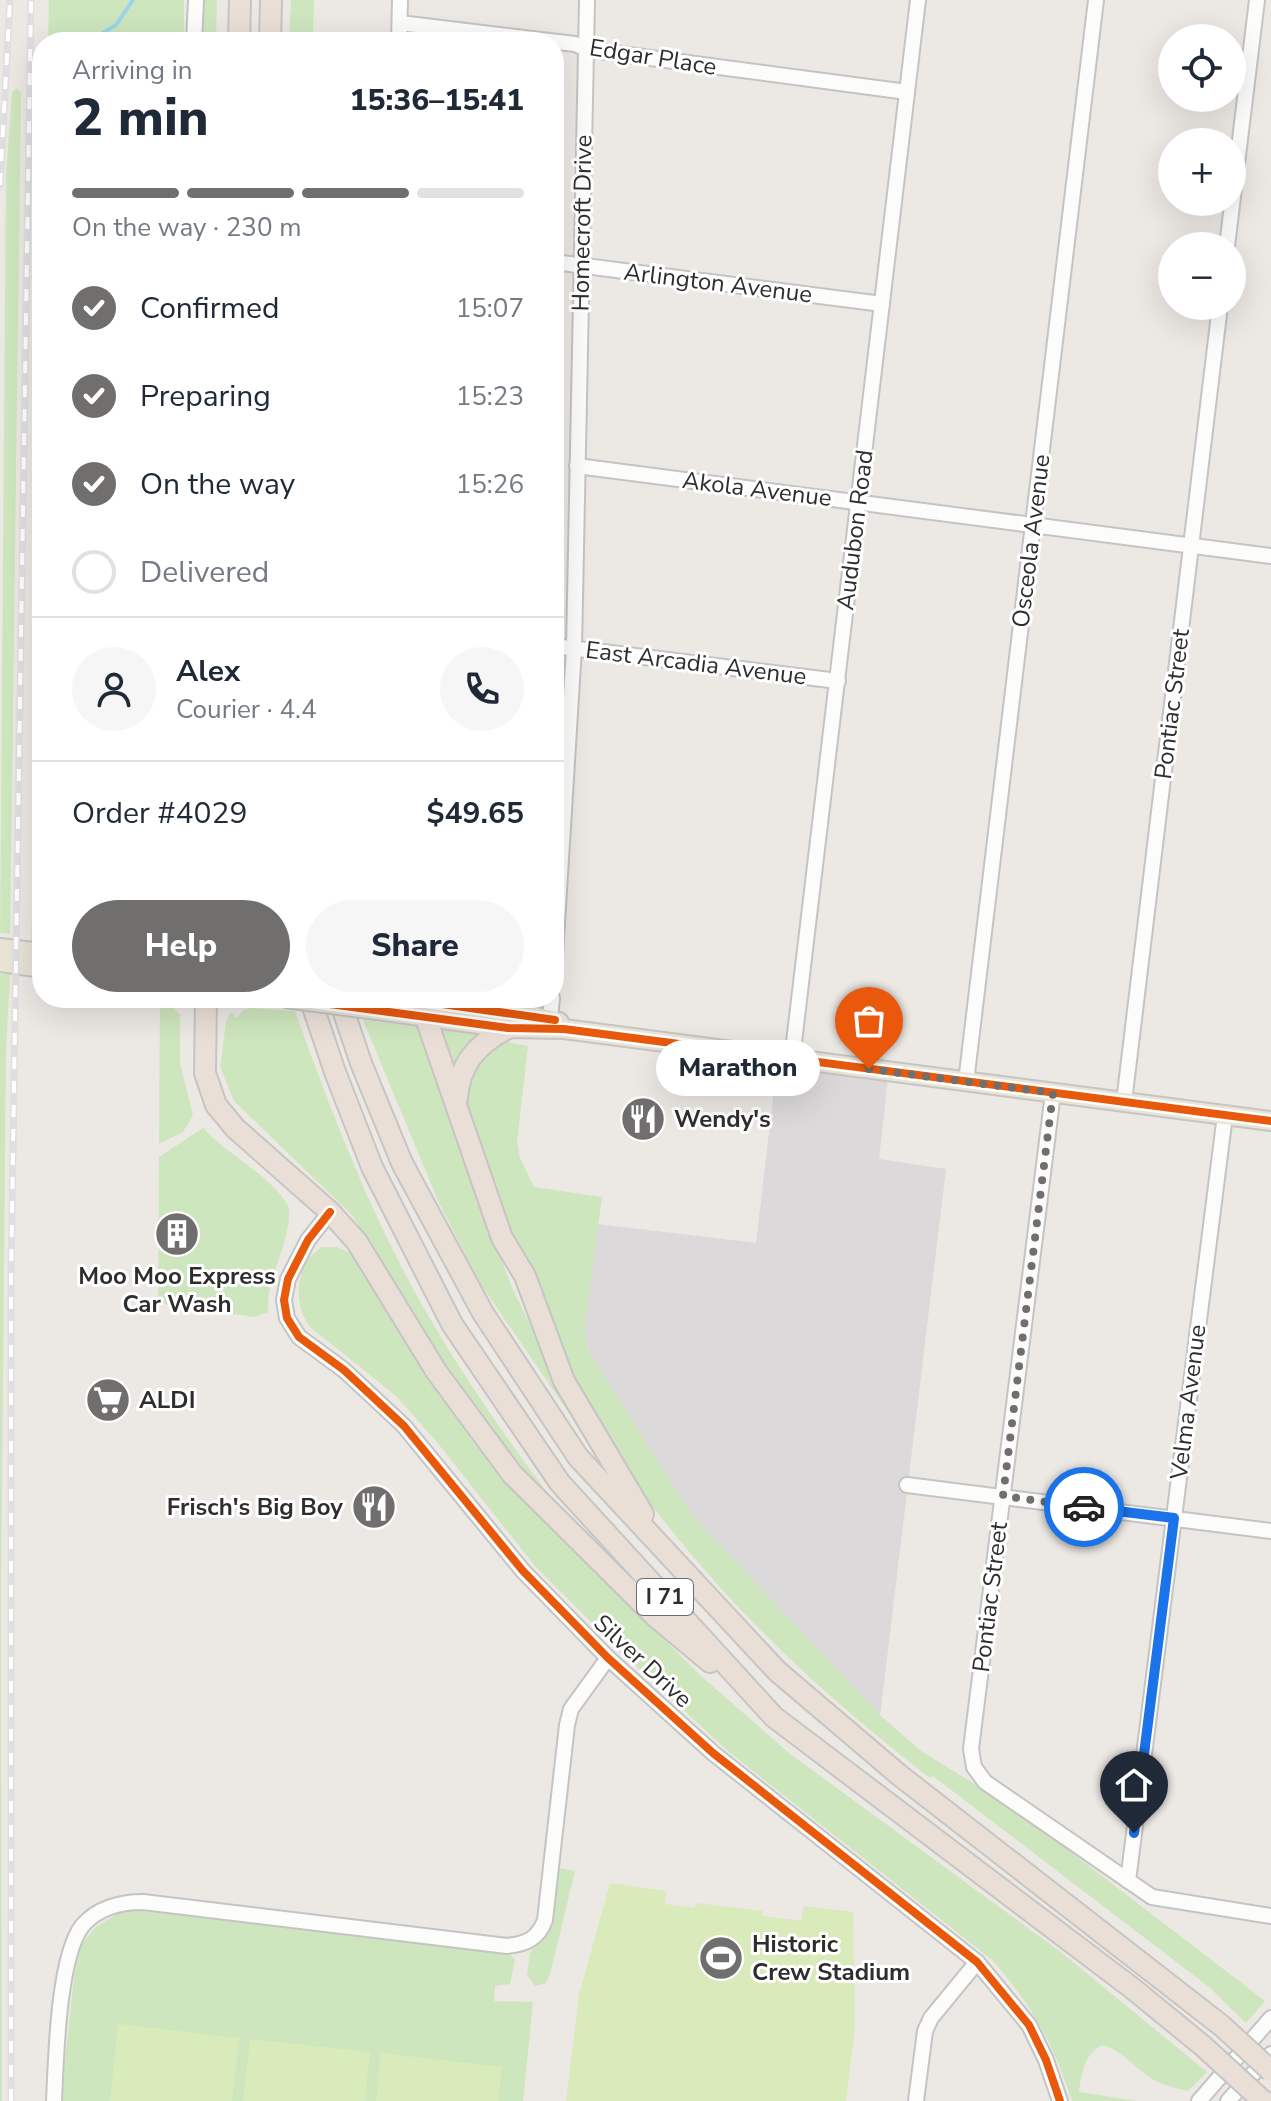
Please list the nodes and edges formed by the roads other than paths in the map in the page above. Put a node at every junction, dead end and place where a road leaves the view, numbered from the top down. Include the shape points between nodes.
1 (196, 0) edge
2 (240, 0) edge
3 (271, 0) edge
4 (400, 0) edge
5 (587, 0) edge
6 (918, 0) edge
7 (1096, 0) edge
8 (1257, 0) edge
9 (400, 23) junction
10 (194, 32) edge
11 (239, 32) edge
12 (270, 32) edge
13 (400, 32) edge
14 (475, 32) edge
15 (564, 43) edge
16 (586, 49) junction
17 (907, 92) junction
18 (1229, 232) edge
19 (564, 263) edge
20 (581, 265) junction
21 (882, 304) junction
22 (1218, 320) edge
23 (577, 466) junction
24 (859, 502) junction
25 (1033, 525) junction
26 (1191, 545) junction
27 (1271, 556) edge
28 (564, 647) edge
29 (574, 648) junction
30 (838, 681) junction
31 (564, 810) edge
32 (0, 948) edge
33 (32, 952) edge
34 (0, 962) edge
35 (32, 967) edge
36 (206, 1008) edge
37 (313, 1008) edge
38 (342, 1008) edge
39 (413, 1008) edge
40 (425, 1008) edge
41 (444, 1008) edge
42 (551, 1008) edge
43 (550, 1018) junction
44 (508, 1028) junction
45 (584, 1032) junction
46 (792, 1059) junction
47 (966, 1082) junction
48 (1053, 1093) junction
49 (1124, 1102) junction
50 (457, 1107) junction
51 (1225, 1115) junction
52 (1271, 1121) edge
53 (330, 1212) junction
54 (907, 1485) dead end
55 (1003, 1496) junction
56 (1174, 1518) junction
57 (1271, 1531) edge
58 (688, 1575) junction
59 (608, 1658) junction
60 (774, 1717) junction
61 (1128, 1881) junction
62 (1271, 1916) edge
63 (977, 1962) junction
64 (1271, 2018) edge
65 (1271, 2054) edge
66 (1271, 2071) edge
67 (54, 2101) edge
68 (916, 2101) edge
69 (1060, 2101) edge
70 (1199, 2101) edge
71 (1228, 2101) edge
72 (1263, 2101) edge

1 - 10 street
2 - 11 highway
3 - 12 highway
4 - 9 street
5 - 16 street, Homecroft Drive
6 - 17 street, Audubon Road
7 - 25 street, Osceola Avenue
8 - 18 street
9 - 13 street
9 - 14 street, Edgar Place
15 - 16 street, Edgar Place
16 - 17 street, Edgar Place
16 - 20 street, Homecroft Drive
17 - 21 street, Audubon Road
19 - 20 street, Arlington Avenue
20 - 21 street, Arlington Avenue
20 - 23 street, Homecroft Drive
21 - 24 street, Audubon Road
22 - 26 street, Pontiac Street
23 - 24 street, Akola Avenue
23 - 29 street, Homecroft Drive
24 - 25 street, Akola Avenue
24 - 30 street, Audubon Road
25 - 26 street, Akola Avenue
25 - 47 street, Osceola Avenue
26 - 27 street, Akola Avenue
26 - 49 street, Pontiac Street
28 - 29 street, East Arcadia Avenue
29 - 30 street, East Arcadia Avenue
29 - 31 street, Homecroft Drive
30 - 46 street, Audubon Road
32 - 33 main road
34 - 35 main road
36 - 53 highway via 205,1073 216,1105
37 - 60 highway, I 71 via 372,1167 452,1324 560,1483
38 - 58 highway, I 71 via 402,1163 483,1313 578,1457
39 - 50 highway
40 - 44 main road
41 - 43 main road
42 - 43 street
43 - 45 main road
44 - 45 main road
44 - 50 highway via 474,1050 458,1076
45 - 46 main road
46 - 47 main road
47 - 48 main road
48 - 49 main road
48 - 55 street, Pontiac Street
49 - 51 main road
50 - 58 highway via 502,1238 525,1276 564,1381 642,1513
51 - 52 main road
51 - 56 street, Velma Avenue
53 - 59 street, Silver Drive via 288,1279 287,1318 299,1337 404,1426 523,1571
53 - 60 highway via 357,1242 436,1371 512,1474 655,1616
54 - 55 street
55 - 56 street
55 - 61 street, Pontiac Street via 971,1749 974,1767 985,1782
56 - 57 street
56 - 61 street, Velma Avenue
58 - 66 highway, I 71, bridge via 777,1671 874,1754 1222,2026
59 - 63 street, Silver Drive via 713,1753
59 - 67 street via 571,1709 545,1920 535,1938 507,1946 143,1902 108,1907 84,1924 73,1941
60 - 72 highway, I 71, bridge via 1132,1988
61 - 62 street via 1152,1897
63 - 68 street via 925,2031
63 - 69 street, Silver Drive via 1029,2025
64 - 70 street
65 - 71 street

